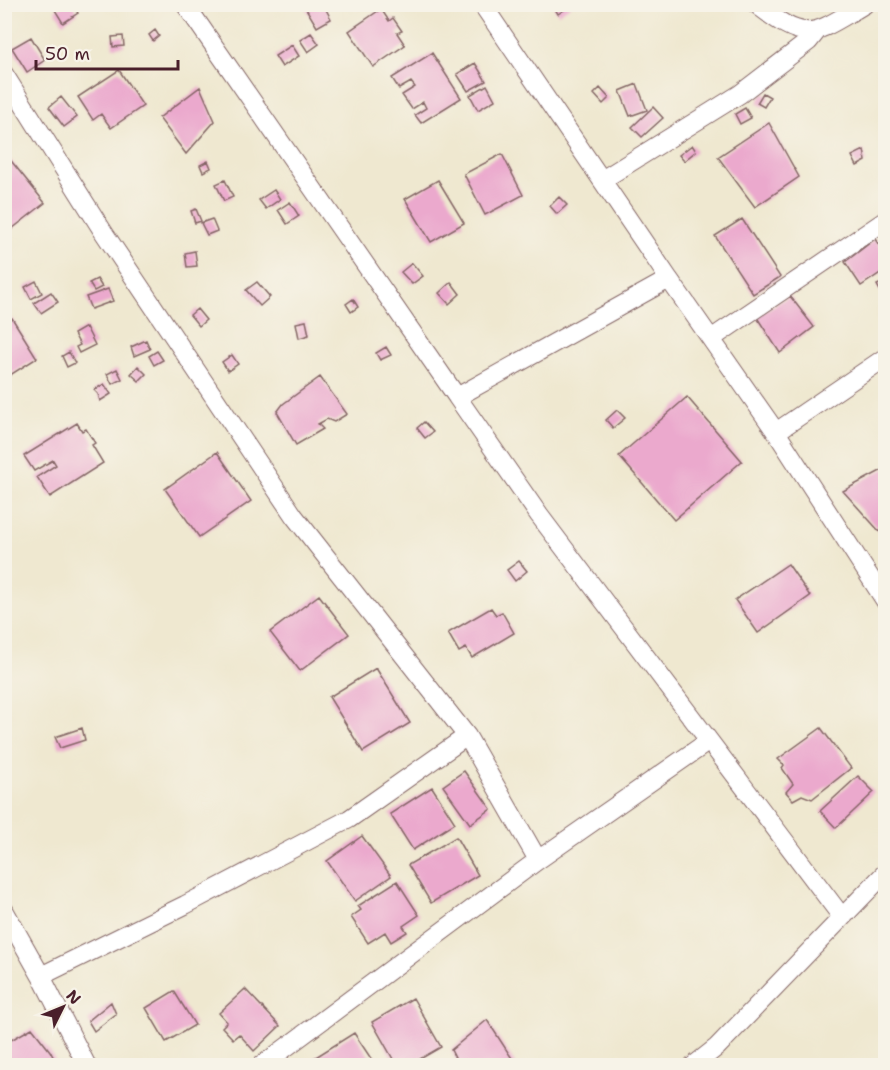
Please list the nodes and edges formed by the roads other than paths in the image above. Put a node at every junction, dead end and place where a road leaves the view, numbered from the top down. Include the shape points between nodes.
1 (185, 4) edge
2 (482, 4) edge
3 (756, 4) edge
4 (865, 4) edge
5 (817, 31) junction
6 (4, 74) edge
7 (602, 180) junction
8 (885, 220) edge
9 (669, 279) junction
10 (711, 339) junction
11 (885, 357) edge
12 (457, 397) junction
13 (776, 432) junction
14 (885, 602) edge
15 (467, 736) junction
16 (709, 741) junction
17 (538, 860) junction
18 (885, 872) edge
19 (4, 910) edge
20 (842, 917) junction
21 (41, 976) junction
22 (87, 1065) edge
23 (261, 1065) edge
24 (693, 1065) edge

1 - 12 street
2 - 7 street
3 - 5 street via 785,26 799,32
4 - 5 street
5 - 7 street via 740,94
6 - 15 street via 104,233 294,516
7 - 9 street
8 - 10 street
9 - 10 street
9 - 12 street
10 - 13 street
11 - 13 street
12 - 16 street via 539,515
13 - 14 street
15 - 17 street
15 - 21 street via 349,819
16 - 17 street
16 - 20 street
17 - 23 street
18 - 20 street
19 - 21 street
20 - 24 street via 717,1047
21 - 22 street

